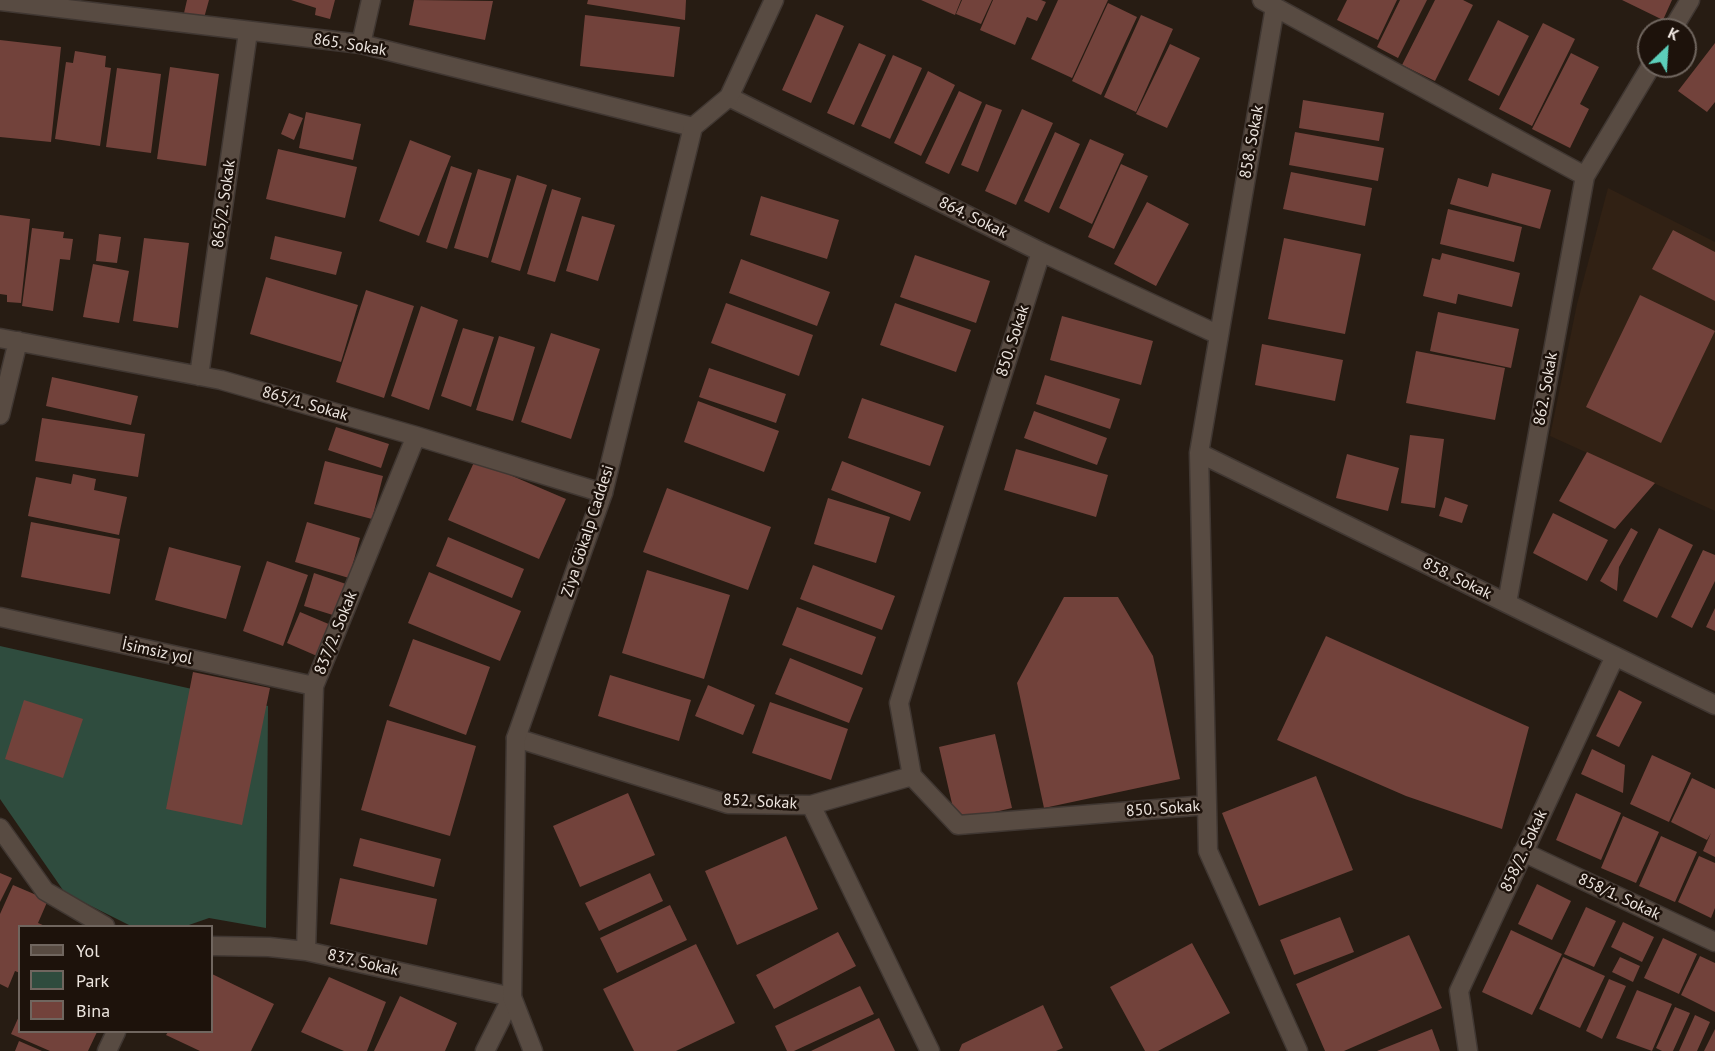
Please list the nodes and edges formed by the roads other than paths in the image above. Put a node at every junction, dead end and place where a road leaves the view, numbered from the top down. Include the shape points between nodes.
1 (371, 0) edge
2 (774, 0) edge
3 (1690, 0) edge
4 (0, 1) edge
5 (23, 2) edge
6 (1268, 4) edge
7 (1679, 18) edge
8 (248, 32) junction
9 (361, 44) junction
10 (1644, 78) edge
11 (729, 97) junction
12 (693, 127) junction
13 (1585, 176) junction
14 (1041, 252) junction
15 (1219, 335) junction
16 (9, 339) edge
17 (199, 376) junction
18 (0, 415) edge
19 (416, 436) junction
20 (1199, 453) junction
21 (603, 493) junction
22 (1507, 603) junction
23 (0, 617) edge
24 (1615, 656) junction
25 (314, 686) junction
26 (1715, 705) edge
27 (516, 738) junction
28 (912, 776) junction
29 (811, 805) junction
30 (1207, 805) junction
31 (0, 828) edge
32 (1523, 852) junction
33 (102, 925) edge
34 (1715, 942) edge
35 (213, 946) edge
36 (306, 951) junction
37 (512, 997) junction
38 (116, 1033) edge
39 (107, 1051) edge
40 (484, 1051) edge
41 (533, 1051) edge
42 (930, 1051) edge
43 (1298, 1051) edge
44 (1468, 1051) edge

1 - 9 street
2 - 11 street
3 - 7 street
4 - 5 street, 865. Sokak
5 - 8 street, 865. Sokak
6 - 13 street
6 - 15 street, 858. Sokak
8 - 9 street, 865. Sokak
8 - 17 street, 865/2. Sokak
9 - 12 street, 865. Sokak
10 - 13 street, 862. Sokak
11 - 12 street
11 - 14 street, 864. Sokak
12 - 21 street, Ziya Gökalp Caddesi
13 - 22 street, 862. Sokak
14 - 15 street, 864. Sokak
14 - 28 street, 850. Sokak via 899,703
15 - 20 street, 858. Sokak
16 - 17 street, 865/1. Sokak
16 - 18 street
17 - 19 street, 865/1. Sokak
19 - 21 street, 865/1. Sokak
19 - 25 street, 837/2. Sokak
20 - 22 street, 858. Sokak
20 - 30 street, 858. Sokak
21 - 27 street, Ziya Gökalp Caddesi
22 - 24 street, 858. Sokak
23 - 25 street, İsimsiz yol
24 - 26 street, 858. Sokak
24 - 32 street, 858/2. Sokak
25 - 36 street, 837/2. Sokak
27 - 29 street, 852. Sokak via 728,804
27 - 37 street, Ziya Gökalp Caddesi
28 - 29 street
28 - 30 street, 850. Sokak via 958,825
29 - 42 street, 852. Sokak
30 - 43 street, 850. Sokak via 1208,850
31 - 33 street via 45,891
32 - 34 street, 858/1. Sokak
32 - 44 street, 858/2. Sokak via 1459,991
35 - 36 street, 837. Sokak
36 - 37 street, 837. Sokak
37 - 40 street
37 - 41 street, Ziya Gökalp Caddesi
38 - 39 street

